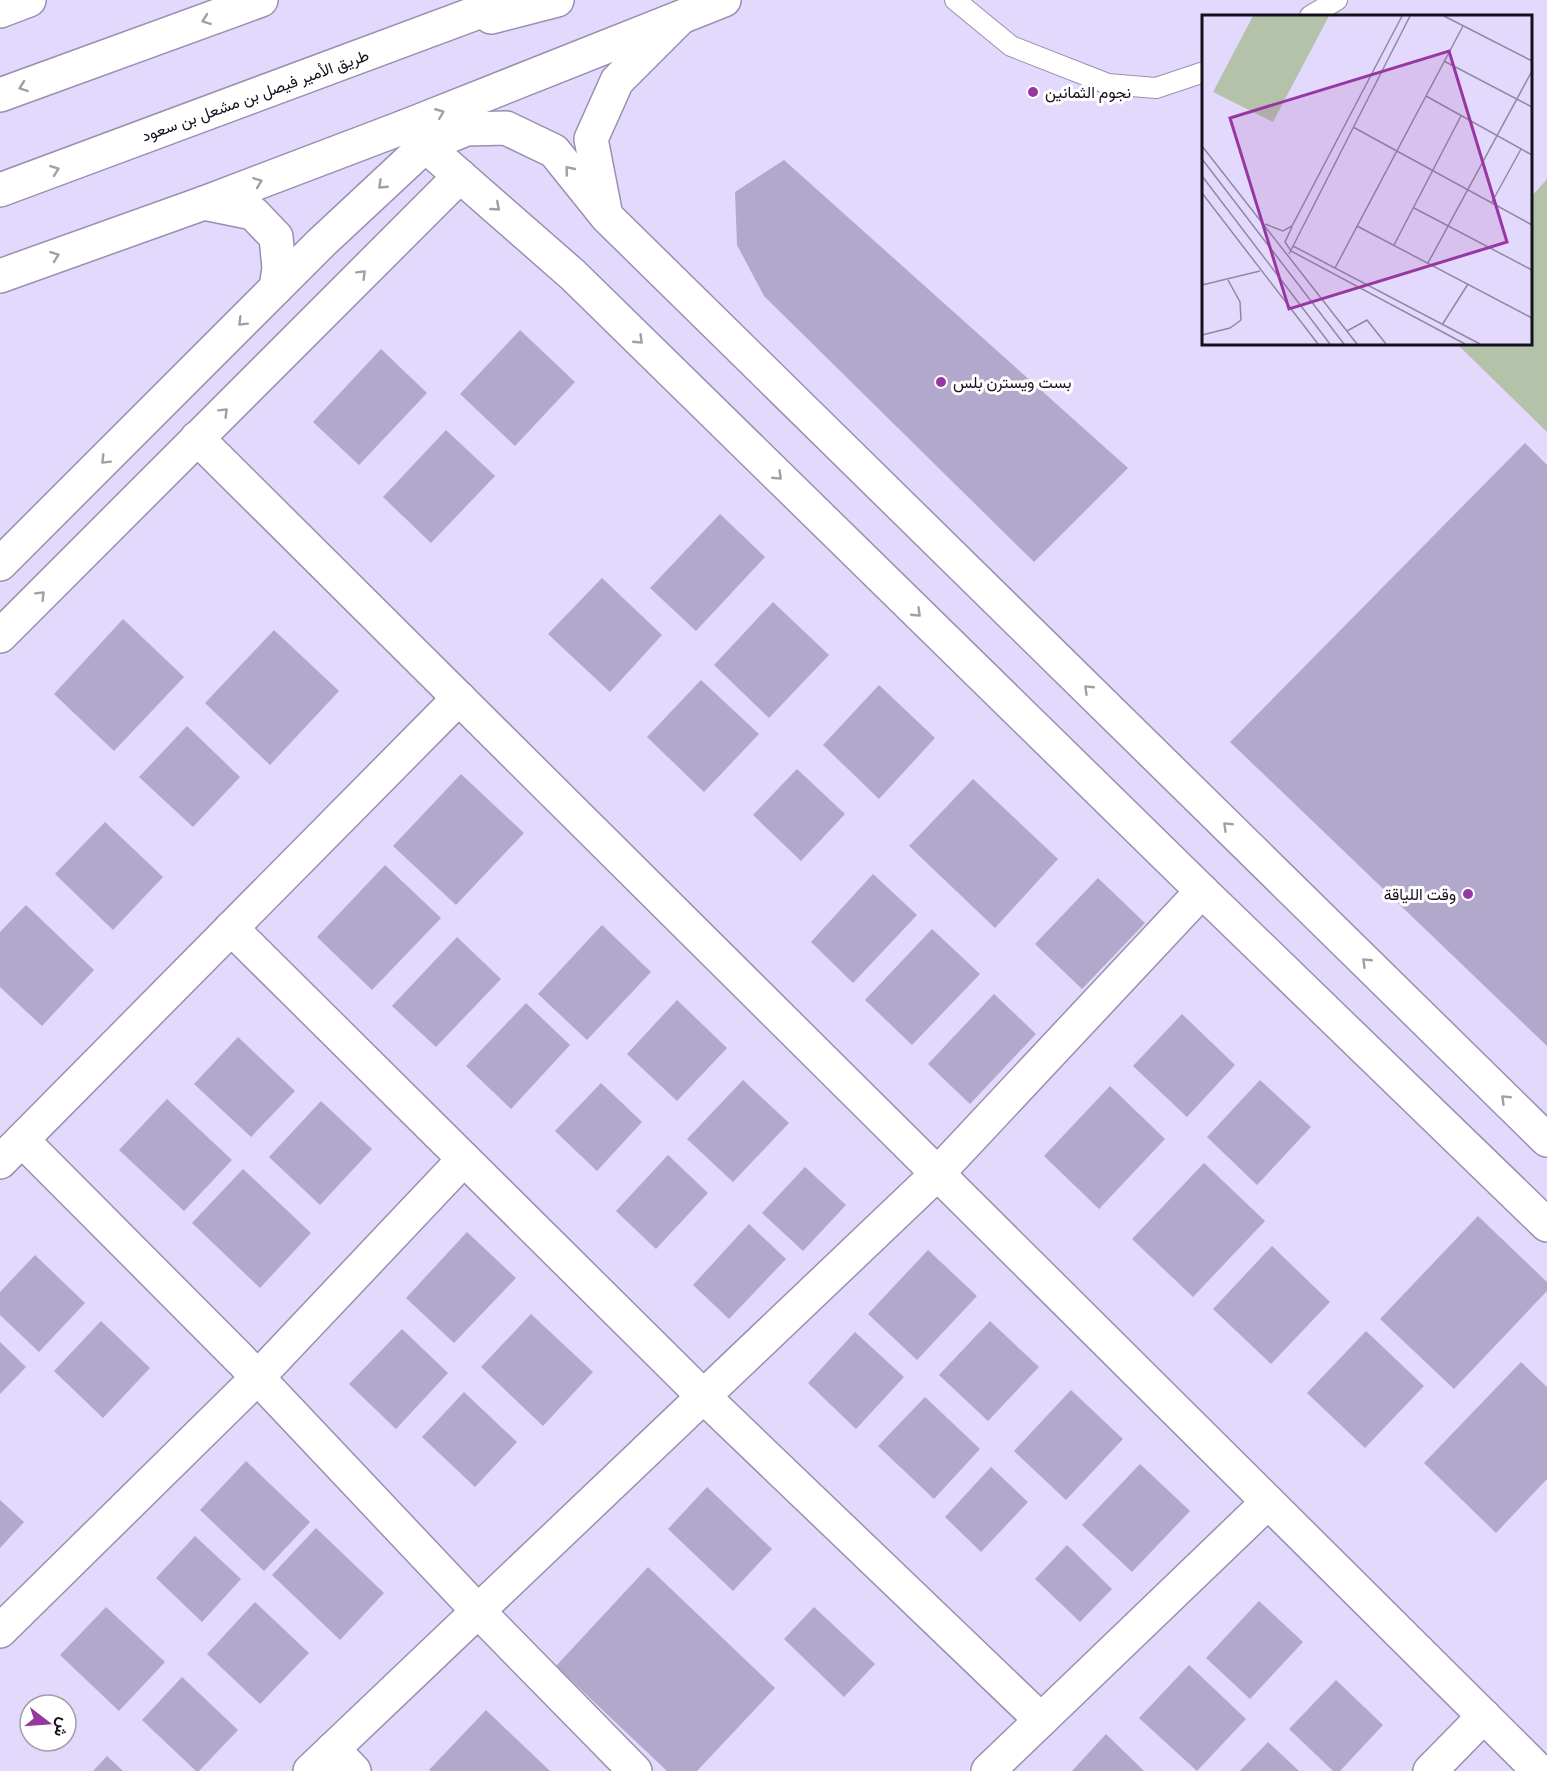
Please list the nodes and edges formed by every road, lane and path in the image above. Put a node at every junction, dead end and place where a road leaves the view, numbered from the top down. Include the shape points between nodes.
1 (29, 0) edge
2 (261, 0) edge
3 (511, 0) edge
4 (557, 0) edge
5 (724, 0) edge
6 (955, 0) edge
7 (1337, 0) edge
8 (0, 11) edge
9 (1312, 15) edge
10 (680, 18) junction
11 (413, 37) junction
12 (1202, 72) edge
13 (0, 95) edge
14 (414, 136) junction
15 (460, 176) junction
16 (0, 190) edge
17 (204, 203) junction
18 (606, 216) junction
19 (0, 276) edge
20 (276, 288) junction
21 (198, 438) junction
22 (0, 564) edge
23 (0, 636) edge
24 (459, 698) junction
25 (1202, 891) junction
26 (231, 928) junction
27 (1547, 1140) edge
28 (11, 1151) edge
29 (464, 1159) junction
30 (938, 1173) junction
31 (1547, 1226) edge
32 (257, 1378) junction
33 (703, 1396) junction
34 (1268, 1502) junction
35 (478, 1611) junction
36 (0, 1631) edge
37 (1484, 1716) junction
38 (1041, 1720) junction
39 (333, 1764) edge
40 (635, 1771) edge
41 (988, 1771) edge
42 (1430, 1771) edge
43 (1539, 1771) edge

1 - 8 street
2 -> 13 street
3 - 11 street, طريق الأمير فيصل بن مشعل بن سعود
4 - 11 street
5 - 10 street
6 - 12 lane via 1011,46 1108,84 1156,87
7 - 9 lane
14 -> 10 street
10 - 18 street via 616,81 591,139
16 -> 11 street, طريق الأمير فيصل بن مشعل بن سعود
14 - 15 street
17 -> 14 street
18 -> 14 street via 554,151 506,128
14 -> 20 street via 321,243
21 -> 15 street
15 -> 25 street via 573,275
19 -> 17 street
17 - 20 street via 253,213 276,237
27 -> 18 street
20 -> 22 street
23 -> 21 street
21 - 24 street
24 - 26 street
24 - 30 street
25 - 30 street
25 - 31 street
26 - 28 street
26 - 29 street
28 - 32 street
29 - 32 street
29 - 33 street
30 - 33 street
30 - 34 street
32 - 35 street
32 - 36 street
33 - 35 street
33 - 38 street
34 - 37 street
34 - 38 street
35 - 39 street
35 - 40 street
37 - 42 street
37 - 43 street
38 - 41 street

